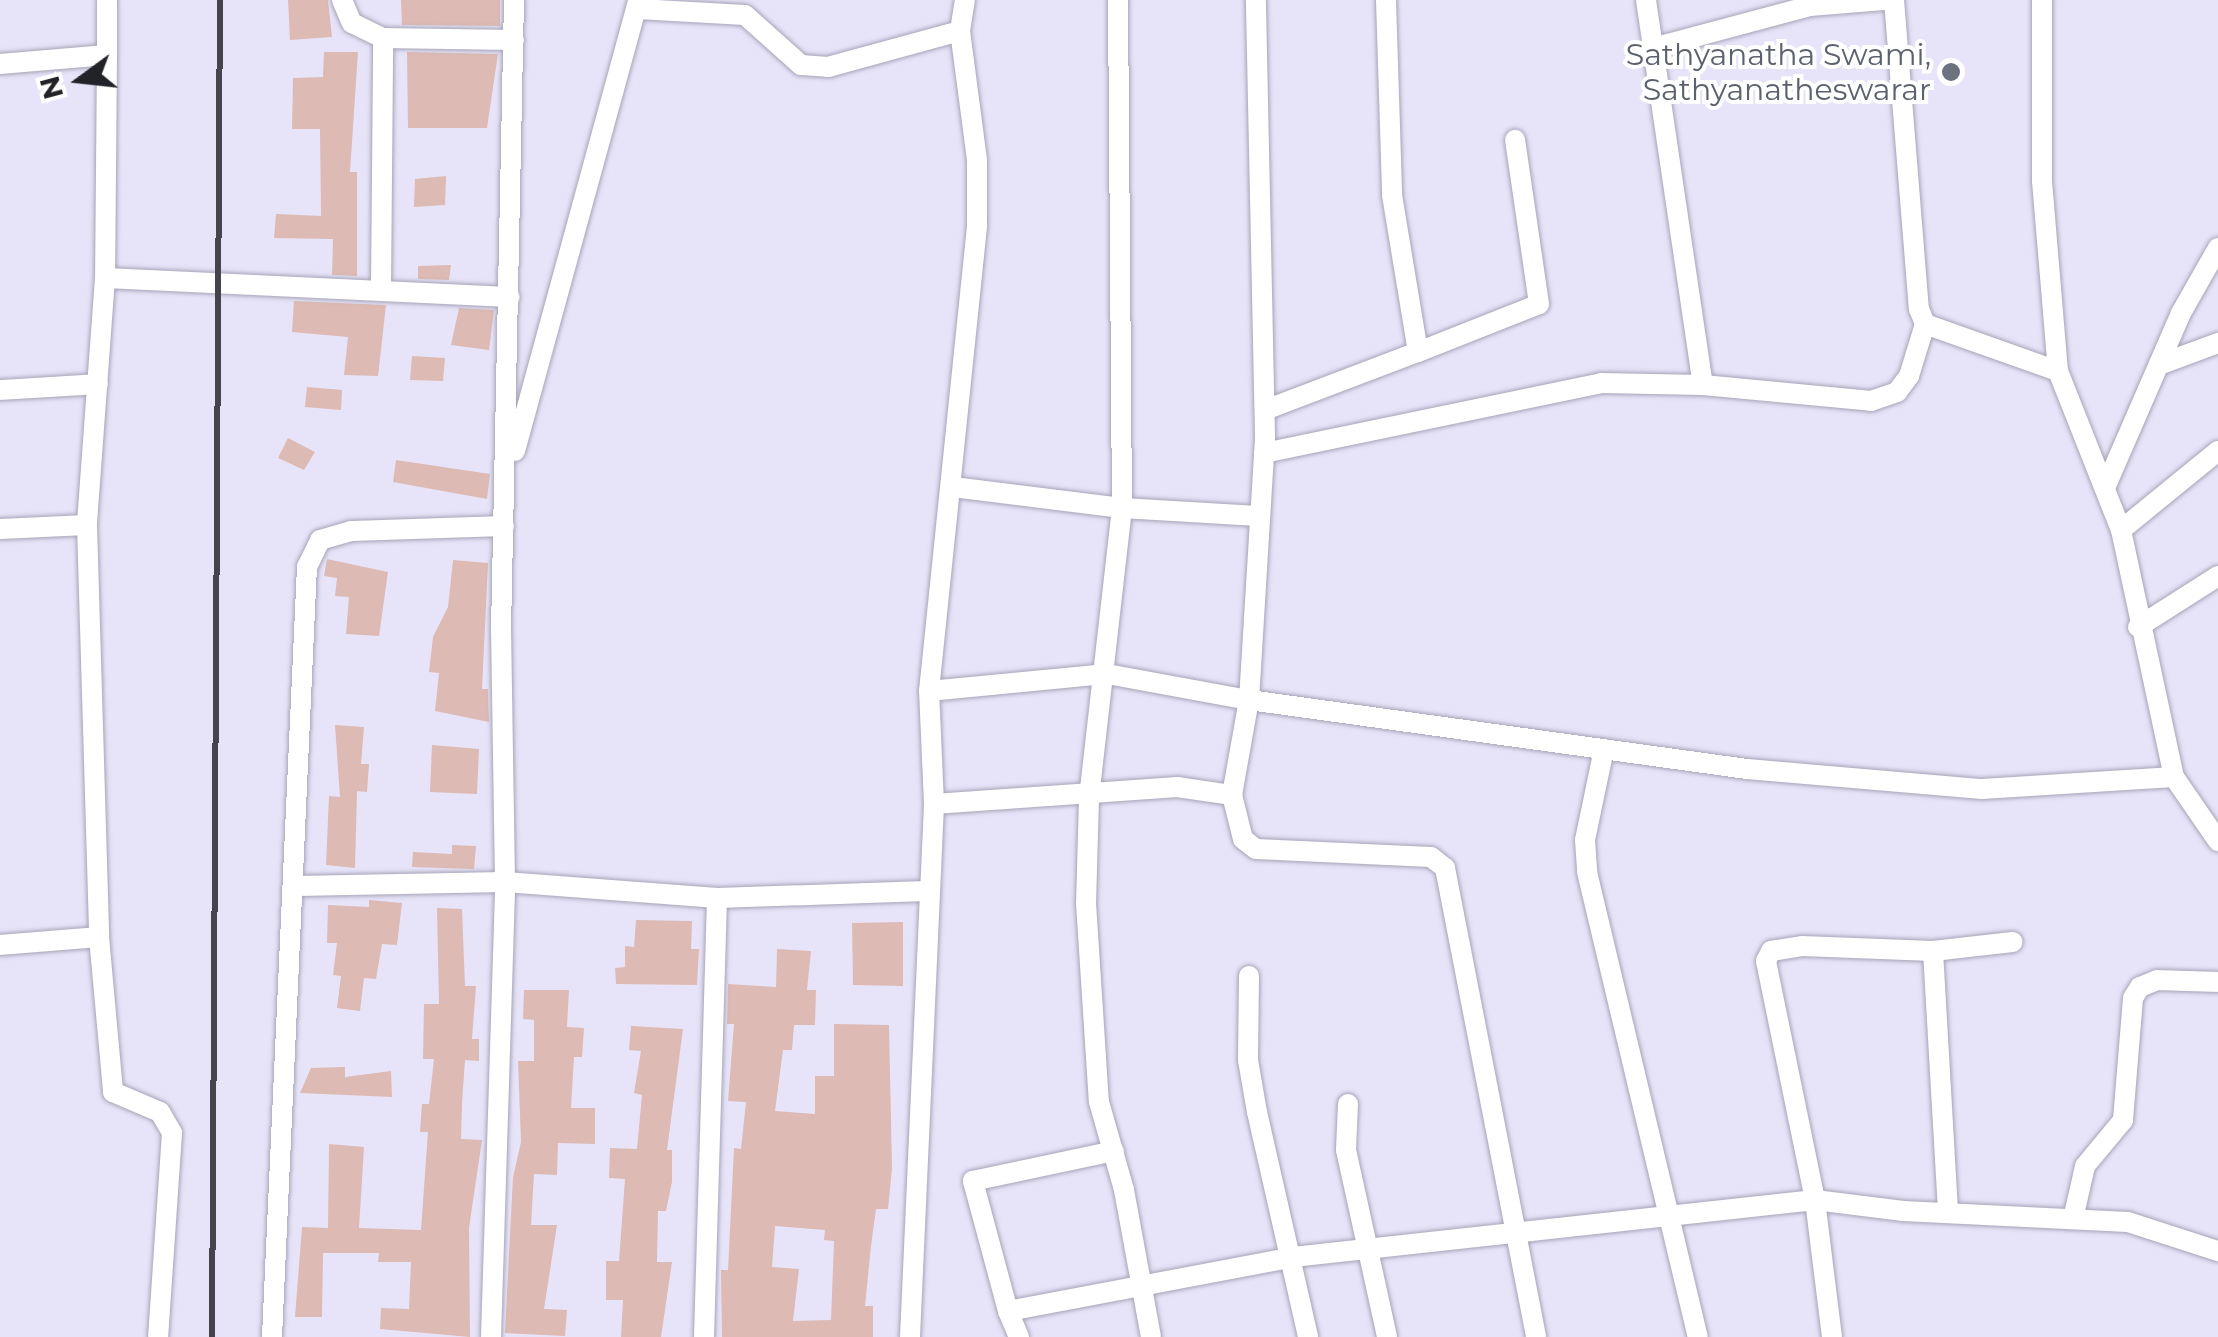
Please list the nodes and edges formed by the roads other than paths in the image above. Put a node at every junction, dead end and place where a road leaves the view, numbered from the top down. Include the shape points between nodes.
1 (108, 0) edge
2 (342, 0) edge
3 (514, 0) edge
4 (965, 0) edge
5 (1118, 0) edge
6 (1256, 0) edge
7 (1386, 0) edge
8 (1646, 0) edge
9 (1884, 0) edge
10 (1894, 0) edge
11 (2042, 0) edge
12 (638, 5) edge
13 (960, 31) junction
14 (383, 38) junction
15 (514, 40) junction
16 (1654, 48) junction
17 (107, 55) junction
18 (0, 64) edge
19 (1515, 140) dead end
20 (2218, 248) edge
21 (105, 278) junction
22 (381, 290) junction
23 (510, 297) junction
24 (1924, 324) junction
25 (2218, 343) edge
26 (1418, 352) junction
27 (2164, 363) junction
28 (2058, 371) junction
29 (98, 384) junction
30 (1704, 385) junction
31 (0, 390) edge
32 (1265, 410) junction
33 (2218, 451) edge
34 (1264, 454) junction
35 (506, 482) junction
36 (953, 487) junction
37 (2105, 488) junction
38 (1122, 508) junction
39 (1258, 516) junction
40 (87, 525) junction
41 (504, 526) junction
42 (0, 529) edge
43 (2120, 530) junction
44 (2218, 576) edge
45 (2138, 627) junction
46 (1107, 674) junction
47 (929, 692) junction
48 (1250, 700) junction
49 (1604, 749) junction
50 (2174, 777) junction
51 (1232, 795) junction
52 (1089, 798) junction
53 (934, 804) junction
54 (2218, 841) edge
55 (505, 882) junction
56 (296, 886) junction
57 (926, 891) junction
58 (718, 898) junction
59 (99, 938) junction
60 (2012, 942) dead end
61 (0, 945) edge
62 (1933, 951) junction
63 (1250, 976) dead end
64 (2218, 982) edge
65 (1348, 1104) dead end
66 (1114, 1151) junction
67 (1815, 1200) junction
68 (1948, 1210) junction
69 (1674, 1214) junction
70 (2072, 1219) junction
71 (1519, 1228) junction
72 (1370, 1249) junction
73 (2218, 1251) edge
74 (1293, 1257) junction
75 (1138, 1287) junction
76 (1008, 1310) junction
77 (1834, 1336) edge
78 (158, 1337) edge
79 (272, 1337) edge
80 (491, 1337) edge
81 (704, 1337) edge
82 (910, 1337) edge
83 (1019, 1337) edge
84 (1151, 1337) edge
85 (1308, 1337) edge
86 (1387, 1337) edge
87 (1536, 1337) edge
88 (1698, 1337) edge

1 - 17 street
2 - 14 street via 352,23
3 - 15 street
4 - 13 street
5 - 38 street
6 - 32 street
7 - 26 street via 1392,195
8 - 16 street
9 - 16 street via 1810,6
10 - 24 street
11 - 28 street via 2042,180
12 - 13 street via 745,15 801,65 828,67
12 - 35 street
13 - 36 street via 977,160 977,224
14 - 15 street
14 - 22 street
15 - 23 street
16 - 30 street
17 - 18 street
17 - 21 street
19 - 26 street via 1539,304
20 - 27 street
21 - 22 street
21 - 29 street
22 - 23 street
23 - 35 street
24 - 28 street
24 - 30 street via 1909,376 1897,392 1870,402
25 - 27 street
26 - 32 street
27 - 37 street
28 - 37 street
29 - 31 street
29 - 40 street
30 - 34 street via 1601,384
32 - 34 street
33 - 43 street
34 - 39 street
35 - 41 street
36 - 38 street
36 - 47 street
37 - 43 street
38 - 39 street
38 - 46 street
39 - 48 street
40 - 42 street
40 - 59 street
41 - 55 street
41 - 56 street via 352,530 320,540 307,566
43 - 45 street
44 - 45 street
45 - 50 street
46 - 47 street
46 - 48 street
46 - 52 street
47 - 53 street
48 - 49 street
48 - 51 street
49 - 50 street via 1982,789
49 - 69 street via 1584,840 1587,872
50 - 54 street
51 - 52 street via 1177,786
51 - 71 street via 1243,839 1256,848 1431,857 1446,868
52 - 53 street
52 - 66 street via 1090,1035
53 - 57 street
55 - 56 street
55 - 58 street
55 - 80 street
56 - 79 street
57 - 58 street
57 - 82 street
58 - 81 street
59 - 61 street
59 - 78 street via 113,1092 160,1112 172,1134
60 - 62 street
62 - 67 street via 1802,946 1771,951 1766,961
62 - 68 street
63 - 74 street via 1248,1060
64 - 70 street via 2157,980 2140,986 2133,998 2123,1120 2085,1166
65 - 72 street via 1346,1150
66 - 75 street
66 - 76 street via 973,1180
67 - 68 street
67 - 69 street
67 - 77 street
68 - 70 street
69 - 71 street
69 - 88 street
70 - 73 street via 2128,1222
71 - 72 street
71 - 87 street
72 - 74 street
72 - 86 street
74 - 75 street
74 - 85 street
75 - 76 street
75 - 84 street
76 - 83 street

